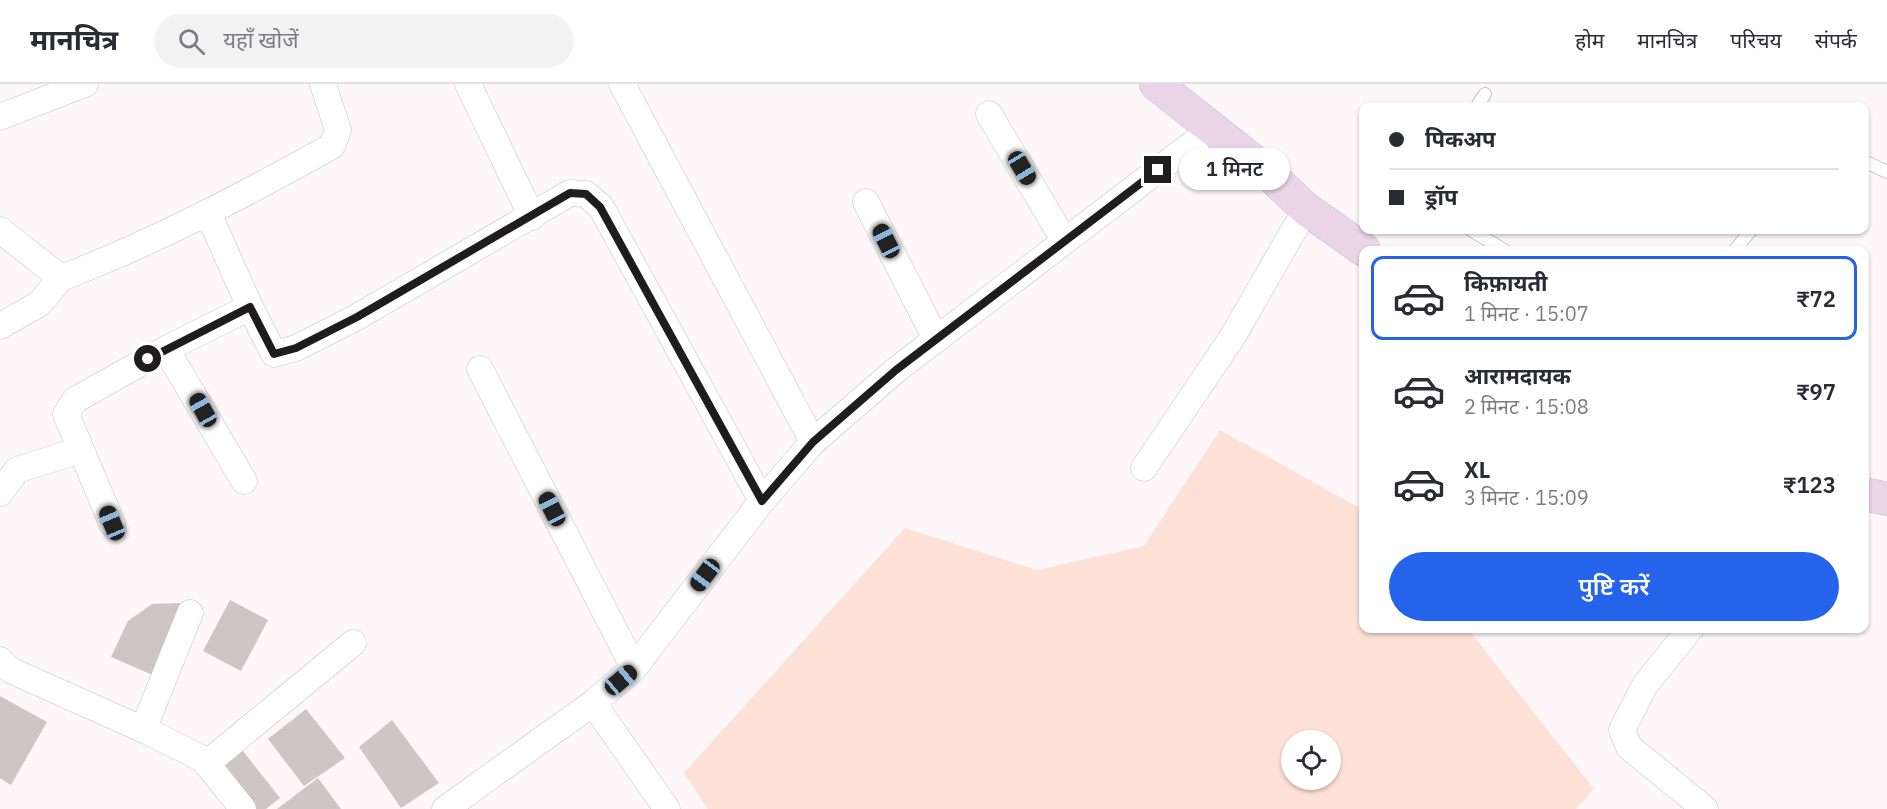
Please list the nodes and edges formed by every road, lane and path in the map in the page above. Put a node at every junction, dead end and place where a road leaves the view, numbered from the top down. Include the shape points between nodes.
1 (84, 84) edge
2 (323, 84) edge
3 (468, 84) edge
4 (622, 84) edge
5 (1156, 84) edge
6 (1485, 94) dead end
7 (1480, 102) edge
8 (989, 114) dead end
9 (0, 117) edge
10 (1214, 128) junction
11 (1869, 163) edge
12 (1887, 172) edge
13 (866, 202) dead end
14 (1306, 209) junction
15 (208, 213) junction
16 (532, 217) junction
17 (0, 230) edge
18 (1478, 234) edge
19 (1748, 234) edge
20 (1064, 240) junction
21 (1359, 246) edge
22 (1497, 246) edge
23 (1738, 246) edge
24 (61, 278) junction
25 (250, 307) junction
26 (0, 326) edge
27 (936, 339) junction
28 (166, 349) junction
29 (480, 369) dead end
30 (813, 442) junction
31 (80, 450) junction
32 (1144, 468) dead end
33 (244, 481) dead end
34 (0, 493) edge
35 (1869, 495) edge
36 (1887, 499) edge
37 (762, 501) junction
38 (112, 523) dead end
39 (190, 613) dead end
40 (1687, 633) edge
41 (353, 643) dead end
42 (0, 660) edge
43 (634, 668) junction
44 (593, 702) junction
45 (143, 730) junction
46 (206, 764) junction
47 (243, 809) edge
48 (445, 809) edge
49 (667, 809) edge
50 (1705, 809) edge

1 - 9 street
2 - 15 street via 338,130 333,146
3 - 16 street
4 - 30 street
5 - 10 street
6 - 7 lane
8 - 20 street
10 - 14 street
10 - 20 street
11 - 12 lane
13 - 27 street
14 - 21 street
14 - 32 street via 1233,336
15 - 24 street
15 - 25 street
16 - 25 street via 296,348 274,354
16 - 37 street via 570,193 586,194 600,207
17 - 24 street
18 - 22 lane
19 - 23 lane
20 - 27 street
24 - 26 street via 39,304
25 - 28 street
27 - 30 street
28 - 31 street via 75,400 66,414
28 - 33 street
29 - 43 street
30 - 37 street
31 - 34 street via 17,470
31 - 38 street
35 - 36 street
37 - 43 street
39 - 45 street
40 - 50 street via 1645,685 1622,730 1629,747
41 - 46 street
42 - 45 street via 10,670
43 - 44 street
44 - 48 street
44 - 49 street
45 - 46 street
46 - 47 street

